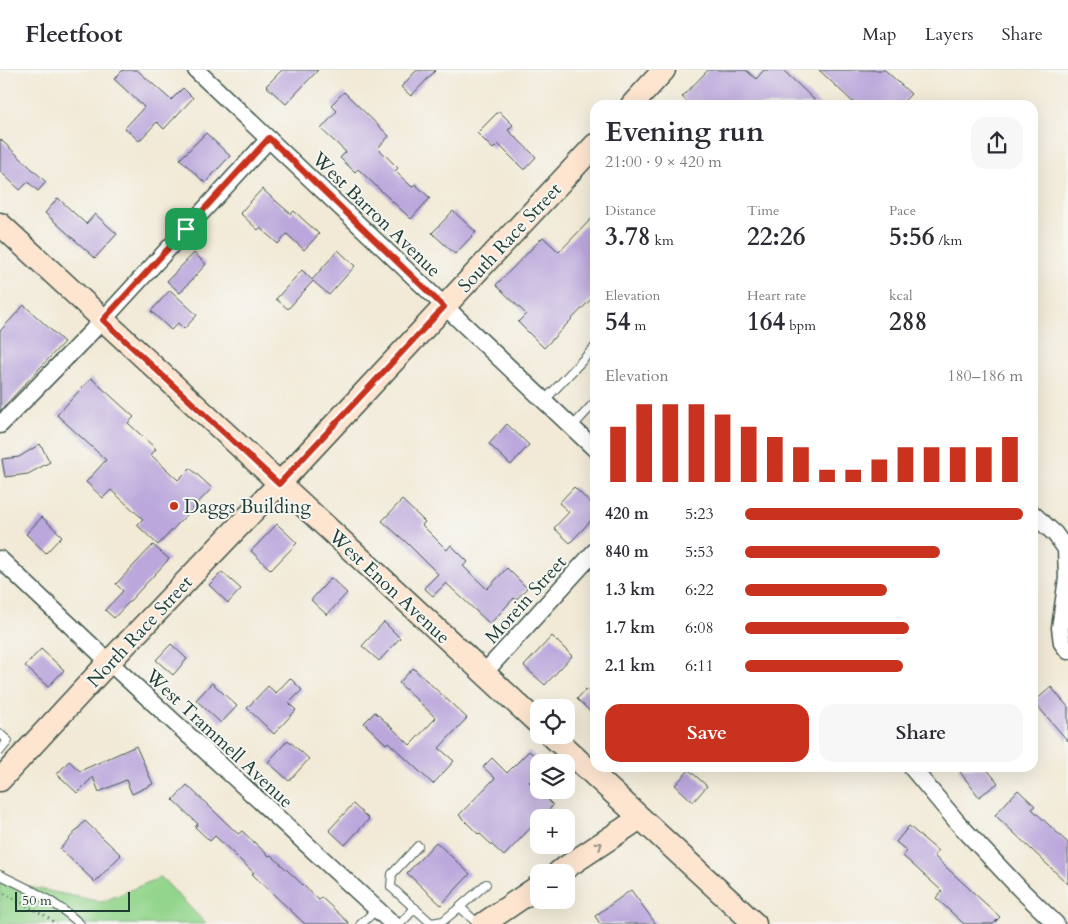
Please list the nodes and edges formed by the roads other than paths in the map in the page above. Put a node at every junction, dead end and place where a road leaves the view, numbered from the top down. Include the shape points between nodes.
1 (196, 70) edge
2 (664, 70) edge
3 (637, 100) edge
4 (269, 138) junction
5 (590, 150) edge
6 (0, 224) edge
7 (444, 307) junction
8 (103, 320) junction
9 (590, 352) edge
10 (544, 401) junction
11 (590, 407) edge
12 (0, 425) edge
13 (572, 427) junction
14 (590, 444) edge
15 (279, 484) junction
16 (1038, 519) edge
17 (590, 556) edge
18 (0, 559) edge
19 (1068, 651) edge
20 (109, 662) junction
21 (484, 673) junction
22 (530, 716) edge
23 (0, 734) edge
24 (561, 744) edge
25 (0, 750) edge
26 (590, 771) edge
27 (591, 772) edge
28 (915, 772) edge
29 (0, 780) edge
30 (640, 818) junction
31 (418, 846) dead end
32 (571, 864) edge
33 (0, 874) edge
34 (486, 884) dead end
35 (530, 892) edge
36 (460, 907) junction
37 (415, 908) junction
38 (377, 909) junction
39 (80, 924) edge
40 (361, 924) edge
41 (393, 924) edge
42 (400, 924) edge
43 (478, 924) edge
44 (483, 924) edge
45 (754, 924) edge
46 (1056, 924) edge

1 - 4 street, West Barron Avenue
2 - 3 street
4 - 7 street, West Barron Avenue
4 - 8 street
5 - 7 street, South Race Street
6 - 8 street, West Enon Avenue
7 - 10 street, West Barron Avenue
7 - 15 street, South Race Street
8 - 12 street
8 - 15 street, West Enon Avenue
9 - 10 lane
10 - 13 street, West Barron Avenue
11 - 13 lane
13 - 14 street, West Barron Avenue
15 - 20 street, North Race Street
15 - 21 street, West Enon Avenue
16 - 19 street via 1066,549 1067,578 1060,628 1062,643
17 - 21 street, Morein Street
18 - 20 street, West Trammell Avenue
20 - 29 street, North Race Street
20 - 38 street, West Trammell Avenue
21 - 22 street, West Enon Avenue
23 - 25 lane via 8,742
24 - 26 street
27 - 30 street
28 - 46 street via 958,823
32 -> 30 street
30 - 45 street
31 - 37 lane via 392,874 392,887
33 - 39 lane via 47,898
34 - 36 lane
35 - 44 street
36 - 37 lane via 443,921 432,924
36 - 43 lane
37 - 42 lane
38 - 40 lane
38 - 41 street, West Trammell Avenue

